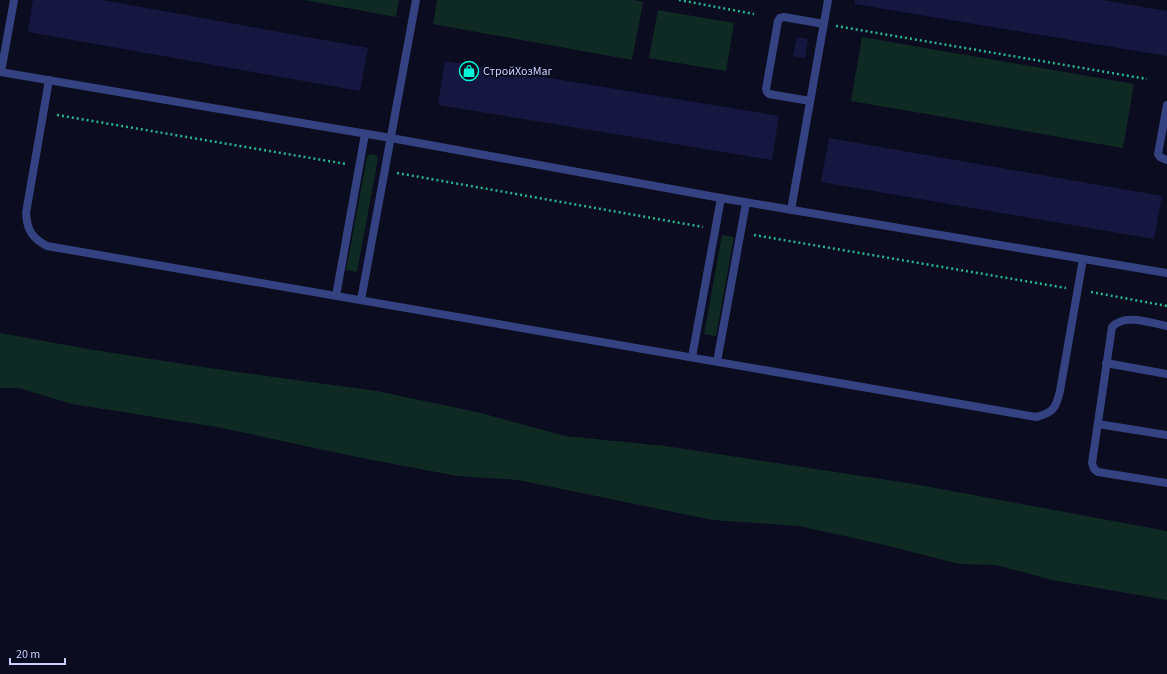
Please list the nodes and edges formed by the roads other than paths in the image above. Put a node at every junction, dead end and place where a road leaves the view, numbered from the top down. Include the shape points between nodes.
1 (14, 0) edge
2 (416, 0) edge
3 (828, 0) edge
4 (824, 24) junction
5 (1, 72) edge
6 (49, 80) junction
7 (810, 100) junction
8 (1167, 105) edge
9 (365, 134) junction
10 (391, 138) junction
11 (1167, 160) edge
12 (720, 198) junction
13 (746, 202) junction
14 (791, 210) junction
15 (1083, 259) junction
16 (1167, 273) edge
17 (336, 296) junction
18 (361, 300) junction
19 (1167, 326) edge
20 (692, 357) junction
21 (718, 362) junction
22 (1106, 363) junction
23 (1167, 374) edge
24 (1098, 424) junction
25 (1167, 435) edge
26 (1167, 484) edge

1 - 5 street
2 - 10 street
3 - 4 street
4 - 7 street
4 - 7 street via 784,17 778,21 766,92
5 - 6 street
6 - 9 street
6 - 17 street via 26,213 27,224 38,241 47,246
7 - 14 street
8 - 11 street via 1158,154
9 - 10 street
9 - 17 street
10 - 12 street
10 - 18 street
12 - 13 street
12 - 20 street
13 - 14 street
13 - 21 street
14 - 15 street
15 - 16 street
15 - 21 street via 1057,404 1051,411 1036,417
17 - 18 street
18 - 20 street
19 - 22 street via 1134,320 1117,322 1112,327
20 - 21 street
22 - 23 street
22 - 24 street
24 - 25 street
24 - 26 street via 1092,463 1094,469 1098,472

